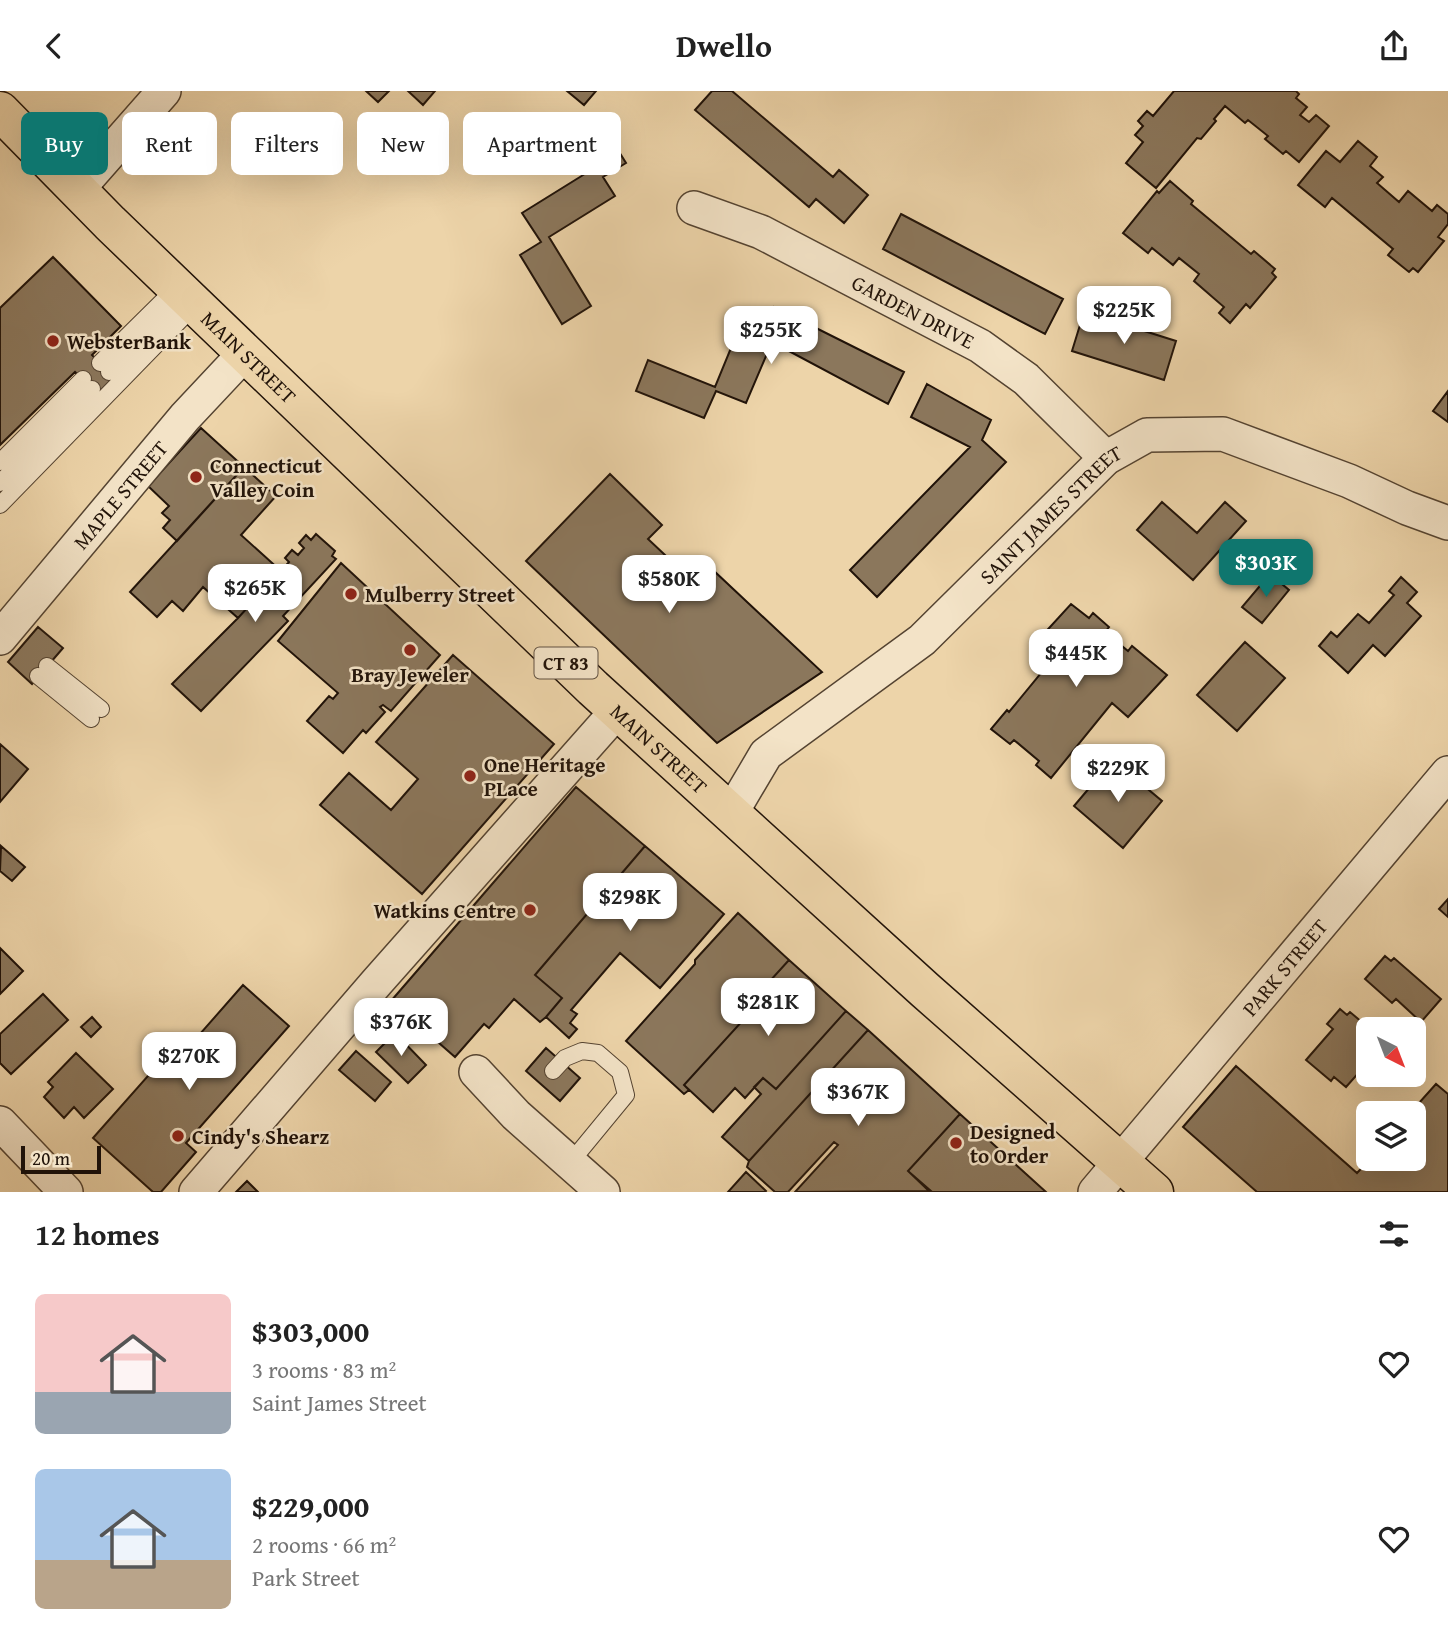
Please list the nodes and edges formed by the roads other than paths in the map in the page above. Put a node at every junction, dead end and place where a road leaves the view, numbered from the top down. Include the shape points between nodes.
1 (164, 91) edge
2 (0, 111) edge
3 (77, 190) junction
4 (694, 208) dead end
5 (186, 296) junction
6 (245, 353) junction
7 (104, 368) dead end
8 (1105, 458) junction
9 (0, 462) edge
10 (0, 483) edge
11 (0, 505) edge
12 (1448, 523) edge
13 (0, 638) edge
14 (43, 671) dead end
15 (617, 711) junction
16 (96, 714) dead end
17 (1448, 773) edge
18 (730, 815) junction
19 (553, 1071) dead end
20 (476, 1072) dead end
21 (0, 1123) edge
22 (570, 1163) junction
23 (1121, 1163) junction
24 (66, 1192) edge
25 (195, 1192) edge
26 (603, 1192) edge
27 (1096, 1192) edge
28 (1154, 1192) edge

1 - 3 street
2 - 3 main road, MAIN STREET / CT 83
3 - 5 main road, MAIN STREET / CT 83
4 - 8 street, GARDEN DRIVE via 761,232 980,346 1026,379
5 - 6 main road, MAIN STREET / CT 83
5 - 7 lane
5 - 11 lane
6 - 13 street, MAPLE STREET via 184,417
6 - 15 main road, MAIN STREET / CT 83
8 - 12 street, SAINT JAMES STREET via 1147,435 1223,434
8 - 18 street, SAINT JAMES STREET via 922,640 766,754
9 - 10 lane via 88,384
14 - 16 lane
15 - 18 main road, MAIN STREET / CT 83
15 - 25 street
17 - 23 street, PARK STREET
18 - 23 main road, MAIN STREET / CT 83
19 - 22 lane via 565,1058 582,1051 598,1053 620,1072 626,1095
20 - 22 street
21 - 24 street
22 - 26 street
23 - 27 street, PARK STREET
23 - 28 main road, MAIN STREET / CT 83

